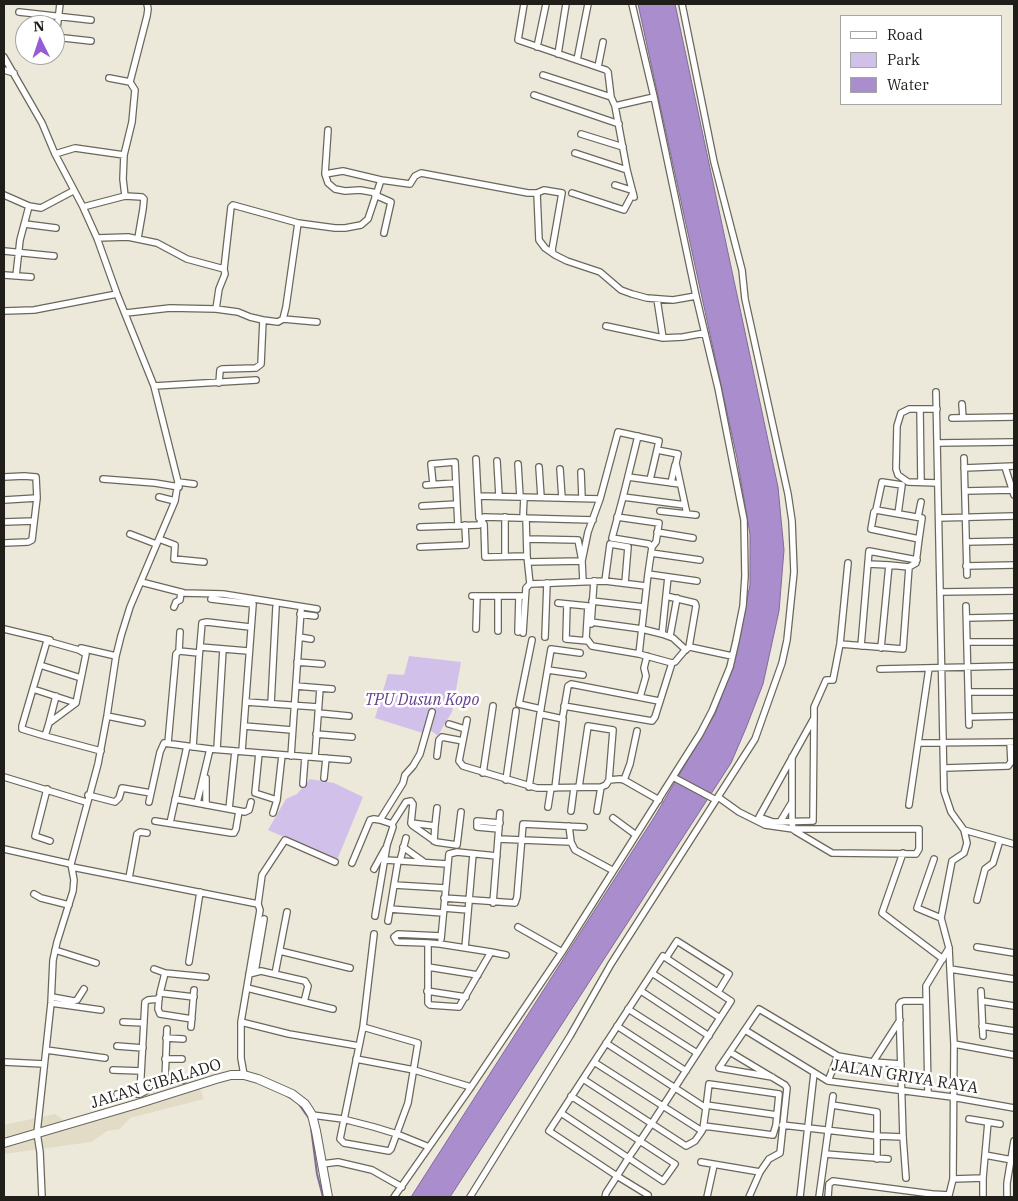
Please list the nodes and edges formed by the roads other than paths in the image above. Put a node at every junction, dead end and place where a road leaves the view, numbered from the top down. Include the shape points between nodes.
1 (147, 4) edge
2 (524, 4) edge
3 (546, 4) edge
4 (566, 4) edge
5 (588, 4) edge
6 (632, 4) edge
7 (682, 4) edge
8 (19, 12) dead end
9 (48, 15) edge
10 (65, 17) edge
11 (91, 20) dead end
12 (65, 38) edge
13 (91, 41) dead end
14 (603, 42) dead end
15 (537, 47) junction
16 (558, 54) junction
17 (4, 57) edge
18 (578, 60) junction
19 (598, 67) junction
20 (4, 70) edge
21 (14, 73) junction
22 (542, 75) dead end
23 (109, 78) dead end
24 (130, 82) junction
25 (534, 95) dead end
26 (611, 97) junction
27 (654, 97) junction
28 (615, 106) junction
29 (619, 124) junction
30 (328, 130) dead end
31 (581, 134) dead end
32 (623, 147) junction
33 (576, 153) dead end
34 (55, 154) junction
35 (124, 155) junction
36 (627, 170) junction
37 (325, 174) junction
38 (381, 180) junction
39 (615, 185) dead end
40 (73, 191) junction
41 (537, 193) junction
42 (633, 193) junction
43 (4, 194) edge
44 (376, 194) junction
45 (572, 194) dead end
46 (125, 196) junction
47 (29, 206) junction
48 (83, 208) junction
49 (298, 223) junction
50 (24, 224) junction
51 (56, 228) dead end
52 (384, 233) dead end
53 (97, 238) junction
54 (138, 238) junction
55 (4, 251) edge
56 (19, 252) junction
57 (553, 253) junction
58 (54, 256) dead end
59 (224, 269) junction
60 (4, 275) edge
61 (16, 276) junction
62 (31, 277) dead end
63 (117, 294) junction
64 (696, 296) junction
65 (657, 299) junction
66 (216, 309) junction
67 (4, 311) edge
68 (126, 314) junction
69 (283, 319) junction
70 (264, 320) junction
71 (317, 322) dead end
72 (606, 326) dead end
73 (705, 333) junction
74 (663, 338) junction
75 (256, 380) dead end
76 (219, 382) junction
77 (154, 386) junction
78 (936, 392) dead end
79 (962, 404) dead end
80 (920, 409) junction
81 (937, 409) junction
82 (1014, 417) edge
83 (952, 418) dead end
84 (962, 418) junction
85 (638, 436) junction
86 (1014, 442) edge
87 (937, 443) junction
88 (657, 450) junction
89 (964, 458) dead end
90 (476, 459) dead end
91 (497, 461) dead end
92 (676, 463) junction
93 (518, 464) dead end
94 (1014, 466) edge
95 (539, 467) dead end
96 (1005, 467) junction
97 (964, 468) junction
98 (560, 469) dead end
99 (581, 472) dead end
100 (4, 477) edge
101 (628, 477) junction
102 (103, 479) dead end
103 (650, 480) junction
104 (671, 482) junction
105 (921, 482) junction
106 (456, 483) junction
107 (938, 483) junction
108 (179, 484) junction
109 (194, 484) dead end
110 (680, 484) junction
111 (964, 491) junction
112 (1014, 493) edge
113 (478, 496) junction
114 (499, 496) junction
115 (159, 497) dead end
116 (522, 497) junction
117 (541, 497) junction
118 (624, 497) junction
119 (37, 498) junction
120 (562, 498) junction
121 (582, 498) junction
122 (600, 499) junction
123 (4, 500) edge
124 (175, 501) junction
125 (661, 502) junction
126 (921, 502) dead end
127 (457, 504) junction
128 (685, 505) junction
129 (422, 506) dead end
130 (876, 510) junction
131 (660, 511) junction
132 (687, 514) junction
133 (898, 514) junction
134 (696, 515) dead end
135 (1014, 516) edge
136 (617, 517) junction
137 (918, 517) junction
138 (965, 517) junction
139 (505, 518) junction
140 (524, 518) junction
141 (939, 518) junction
142 (34, 520) junction
143 (593, 520) junction
144 (481, 521) junction
145 (4, 522) edge
146 (658, 523) junction
147 (465, 525) junction
148 (458, 526) junction
149 (420, 527) dead end
150 (657, 532) junction
151 (130, 534) dead end
152 (693, 538) dead end
153 (527, 539) junction
154 (919, 539) junction
155 (611, 541) junction
156 (1014, 541) edge
157 (157, 542) junction
158 (966, 542) junction
159 (4, 544) edge
160 (420, 547) dead end
161 (652, 550) junction
162 (505, 556) junction
163 (528, 559) junction
164 (700, 560) dead end
165 (916, 560) junction
166 (582, 561) junction
167 (204, 562) dead end
168 (848, 563) dead end
169 (868, 564) junction
170 (889, 565) junction
171 (1014, 565) edge
172 (966, 566) junction
173 (909, 567) junction
174 (648, 574) junction
175 (967, 575) dead end
176 (668, 577) junction
177 (594, 581) junction
178 (605, 581) junction
179 (697, 581) dead end
180 (141, 582) junction
181 (583, 582) junction
182 (547, 583) junction
183 (625, 583) junction
184 (530, 584) junction
185 (646, 586) junction
186 (1014, 591) edge
187 (181, 592) junction
188 (940, 592) junction
189 (498, 596) junction
190 (522, 596) junction
191 (666, 596) junction
192 (676, 598) junction
193 (211, 599) dead end
194 (558, 604) dead end
195 (566, 604) junction
196 (591, 604) junction
197 (966, 606) dead end
198 (174, 607) dead end
199 (276, 607) dead end
200 (644, 607) junction
201 (1014, 617) edge
202 (967, 618) junction
203 (591, 622) junction
204 (250, 627) junction
205 (4, 629) edge
206 (476, 629) dead end
207 (642, 629) junction
208 (498, 631) dead end
209 (180, 632) dead end
210 (521, 633) dead end
211 (662, 634) junction
212 (670, 636) junction
213 (299, 637) junction
214 (544, 637) dead end
215 (312, 639) dead end
216 (48, 640) junction
217 (532, 640) dead end
218 (552, 642) dead end
219 (589, 642) junction
220 (967, 642) junction
221 (1014, 642) edge
222 (840, 644) junction
223 (860, 646) junction
224 (881, 648) junction
225 (223, 649) junction
226 (551, 649) junction
227 (687, 649) junction
228 (199, 650) junction
229 (179, 651) junction
230 (248, 651) junction
231 (580, 653) dead end
232 (640, 654) junction
233 (116, 656) junction
234 (647, 656) junction
235 (732, 656) junction
236 (297, 662) junction
237 (672, 663) junction
238 (322, 664) dead end
239 (40, 665) junction
240 (1014, 666) edge
241 (968, 667) junction
242 (929, 668) junction
243 (942, 668) junction
244 (880, 669) dead end
245 (548, 670) junction
246 (583, 675) dead end
247 (81, 678) junction
248 (296, 686) junction
249 (320, 688) junction
250 (33, 689) junction
251 (332, 689) dead end
252 (969, 692) junction
253 (1014, 692) edge
254 (56, 696) junction
255 (640, 697) junction
256 (659, 701) junction
257 (246, 702) junction
258 (76, 703) junction
259 (271, 704) junction
260 (294, 706) junction
261 (493, 706) dead end
262 (564, 706) junction
263 (318, 710) junction
264 (516, 711) dead end
265 (540, 711) junction
266 (432, 712) dead end
267 (563, 715) dead end
268 (107, 716) junction
269 (349, 716) dead end
270 (1014, 716) edge
271 (969, 717) junction
272 (814, 718) junction
273 (467, 720) dead end
274 (49, 723) junction
275 (142, 723) dead end
276 (449, 724) dead end
277 (970, 725) dead end
278 (244, 726) junction
279 (465, 728) junction
280 (292, 730) junction
281 (637, 731) dead end
282 (316, 734) junction
283 (45, 736) junction
284 (352, 737) dead end
285 (463, 741) junction
286 (1012, 742) edge
287 (168, 743) junction
288 (918, 743) junction
289 (944, 743) junction
290 (190, 746) junction
291 (210, 749) junction
292 (218, 749) junction
293 (100, 751) junction
294 (235, 751) junction
295 (242, 751) junction
296 (259, 753) junction
297 (282, 755) junction
298 (291, 756) junction
299 (437, 756) dead end
300 (306, 757) junction
301 (315, 757) junction
302 (792, 757) junction
303 (326, 758) junction
304 (348, 760) dead end
305 (945, 768) junction
306 (207, 769) junction
307 (483, 773) junction
308 (4, 777) edge
309 (673, 777) junction
310 (324, 778) dead end
311 (506, 780) junction
312 (609, 780) junction
313 (624, 780) junction
314 (303, 784) dead end
315 (529, 787) junction
316 (577, 787) junction
317 (601, 787) junction
318 (553, 788) junction
319 (47, 789) junction
320 (151, 793) junction
321 (88, 795) junction
322 (717, 798) junction
323 (175, 799) junction
324 (277, 800) junction
325 (659, 800) junction
326 (86, 802) junction
327 (149, 802) dead end
328 (251, 802) dead end
329 (792, 802) junction
330 (197, 803) junction
331 (206, 804) junction
332 (909, 805) dead end
333 (548, 807) dead end
334 (437, 808) dead end
335 (229, 809) junction
336 (239, 810) junction
337 (571, 811) dead end
338 (598, 811) dead end
339 (461, 812) dead end
340 (273, 813) dead end
341 (500, 813) dead end
342 (613, 818) dead end
343 (380, 820) junction
344 (155, 821) dead end
345 (792, 821) junction
346 (780, 822) junction
347 (170, 823) junction
348 (411, 823) junction
349 (392, 824) junction
350 (435, 826) junction
351 (569, 826) junction
352 (584, 826) dead end
353 (794, 829) junction
354 (964, 830) junction
355 (147, 833) dead end
356 (636, 835) junction
357 (406, 838) dead end
358 (498, 839) junction
359 (434, 840) junction
360 (521, 840) junction
361 (1000, 840) junction
362 (50, 841) dead end
363 (571, 842) junction
364 (1014, 844) edge
365 (387, 845) junction
366 (457, 845) junction
367 (403, 847) junction
368 (4, 848) edge
369 (456, 852) junction
370 (473, 854) junction
371 (904, 854) junction
372 (496, 856) junction
373 (934, 859) dead end
374 (386, 860) junction
375 (399, 861) junction
376 (335, 862) dead end
377 (352, 863) dead end
378 (424, 863) junction
379 (447, 864) junction
380 (72, 866) junction
381 (374, 869) dead end
382 (612, 870) junction
383 (129, 878) junction
384 (394, 885) junction
385 (445, 888) junction
386 (200, 892) junction
387 (34, 894) dead end
388 (444, 898) junction
389 (977, 900) dead end
390 (469, 901) junction
391 (493, 903) junction
392 (258, 904) junction
393 (70, 905) junction
394 (390, 909) junction
395 (443, 910) junction
396 (468, 910) junction
397 (287, 912) dead end
398 (375, 916) dead end
399 (941, 918) junction
400 (264, 919) dead end
401 (388, 921) dead end
402 (518, 927) dead end
403 (374, 934) dead end
404 (441, 936) junction
405 (428, 943) junction
406 (440, 944) junction
407 (977, 947) dead end
408 (465, 948) junction
409 (949, 948) junction
410 (55, 950) junction
411 (280, 951) junction
412 (491, 952) junction
413 (562, 952) junction
414 (1014, 953) edge
415 (506, 955) dead end
416 (666, 958) junction
417 (942, 959) junction
418 (96, 962) dead end
419 (189, 962) dead end
420 (428, 967) junction
421 (350, 968) dead end
422 (154, 969) dead end
423 (950, 969) junction
424 (165, 973) junction
425 (252, 973) junction
426 (652, 973) junction
427 (275, 974) junction
428 (478, 974) junction
429 (206, 977) dead end
430 (1014, 979) edge
431 (247, 988) junction
432 (84, 989) dead end
433 (194, 990) dead end
434 (640, 990) junction
435 (428, 991) junction
436 (981, 991) dead end
437 (718, 992) junction
438 (159, 996) junction
439 (194, 997) junction
440 (466, 997) junction
441 (52, 1000) junction
442 (926, 1001) junction
443 (304, 1002) junction
444 (982, 1002) junction
445 (1014, 1006) edge
446 (334, 1009) dead end
447 (628, 1009) junction
448 (101, 1010) dead end
449 (720, 1018) junction
450 (192, 1019) junction
451 (900, 1020) junction
452 (123, 1022) dead end
453 (241, 1022) junction
454 (144, 1023) junction
455 (617, 1026) junction
456 (982, 1026) junction
457 (191, 1027) dead end
458 (363, 1027) junction
459 (167, 1029) dead end
460 (745, 1030) junction
461 (1014, 1030) edge
462 (708, 1036) junction
463 (982, 1036) dead end
464 (166, 1038) junction
465 (183, 1039) dead end
466 (606, 1043) junction
467 (954, 1044) junction
468 (117, 1046) dead end
469 (359, 1046) junction
470 (143, 1048) junction
471 (46, 1050) junction
472 (730, 1052) junction
473 (697, 1053) junction
474 (1014, 1055) edge
475 (838, 1056) junction
476 (105, 1058) dead end
477 (166, 1059) junction
478 (182, 1059) dead end
479 (356, 1059) junction
480 (4, 1062) edge
481 (594, 1062) junction
482 (872, 1062) junction
483 (44, 1064) junction
484 (901, 1064) junction
485 (113, 1070) dead end
486 (414, 1070) junction
487 (686, 1071) junction
488 (141, 1072) junction
489 (814, 1073) junction
490 (244, 1075) junction
491 (772, 1077) junction
492 (583, 1079) junction
493 (183, 1080) dead end
494 (165, 1081) junction
495 (828, 1081) junction
496 (472, 1087) junction
497 (674, 1088) junction
498 (901, 1090) junction
499 (116, 1094) dead end
500 (140, 1094) junction
501 (928, 1094) junction
502 (572, 1096) junction
503 (833, 1096) dead end
504 (952, 1097) junction
505 (832, 1105) junction
506 (663, 1106) junction
507 (706, 1107) junction
508 (1014, 1108) edge
509 (561, 1113) junction
510 (312, 1115) junction
511 (777, 1115) junction
512 (343, 1119) junction
513 (969, 1119) dead end
514 (988, 1122) junction
515 (652, 1123) junction
516 (1000, 1124) dead end
517 (782, 1125) junction
518 (808, 1127) junction
519 (703, 1128) junction
520 (828, 1130) junction
521 (38, 1133) junction
522 (397, 1134) junction
523 (878, 1136) junction
524 (903, 1137) junction
525 (640, 1141) junction
526 (1014, 1141) edge
527 (4, 1143) edge
528 (429, 1147) junction
529 (825, 1154) junction
530 (985, 1155) junction
531 (629, 1158) junction
532 (878, 1159) junction
533 (888, 1159) dead end
534 (1012, 1160) edge
535 (701, 1162) dead end
536 (322, 1164) junction
537 (714, 1165) junction
538 (760, 1172) junction
539 (617, 1176) junction
540 (906, 1178) dead end
541 (953, 1178) junction
542 (983, 1178) junction
543 (402, 1187) junction
544 (906, 1194) edge
545 (605, 1195) edge
546 (648, 1195) dead end
547 (932, 1195) edge
548 (949, 1196) edge
549 (42, 1197) edge
550 (328, 1197) edge
551 (394, 1197) edge
552 (470, 1197) edge
553 (612, 1197) edge
554 (707, 1197) edge
555 (749, 1197) edge
556 (800, 1197) edge
557 (819, 1197) edge
558 (828, 1197) edge
559 (983, 1197) edge
560 (1007, 1197) edge

1 - 24 street via 147,16
2 - 15 street via 518,40
3 - 15 street
4 - 16 street
5 - 18 street
6 - 27 street
7 - 322 street via 788,494 794,551 794,589 782,663 755,740
8 - 9 street
10 - 11 street
12 - 13 street
14 - 19 street
15 - 16 street
16 - 18 street
17 - 21 street
18 - 19 street
19 - 26 street via 608,72
20 - 21 street
21 - 34 street
22 - 26 street
23 - 24 street
24 - 35 street via 135,90 134,106
25 - 29 street
26 - 28 street
27 - 28 street
27 - 64 street
28 - 29 street
29 - 32 street
30 - 37 street
31 - 32 street
32 - 36 street
33 - 36 street
34 - 35 street via 74,148
34 - 40 street
35 - 46 street
36 - 42 street
37 - 38 street via 343,171
37 - 44 street via 328,183 335,188
38 - 41 street via 410,184 421,173
38 - 44 street
39 - 42 street
40 - 47 street via 41,208
40 - 48 street
41 - 57 street via 539,240
41 - 57 street via 544,190 562,193
42 - 45 street via 624,210
43 - 47 street
44 - 49 street via 368,219 361,225 335,228
44 - 52 street via 391,202
46 - 48 street
46 - 54 street via 144,199
47 - 50 street
48 - 53 street
49 - 59 street via 231,207
49 - 69 street
50 - 51 street
50 - 56 street
53 - 54 street
53 - 63 street
54 - 59 street via 157,243 187,259
55 - 56 street
56 - 58 street
56 - 61 street
57 - 65 street via 600,272 621,290
59 - 66 street
60 - 61 street
61 - 62 street
63 - 67 street via 34,310
63 - 68 street
64 - 65 street
64 - 73 street
65 - 74 street
66 - 68 street via 170,308
66 - 70 street
68 - 77 street
69 - 70 street via 278,322
69 - 71 street
70 - 76 street via 261,364 256,368 222,369
72 - 74 street
73 - 74 street
73 - 235 street via 746,539 743,606
75 - 76 street
76 - 77 street
77 - 108 street
78 - 81 street
79 - 84 street
80 - 81 street
80 - 105 street
80 - 105 street via 903,411 898,420 896,469 902,479
81 - 87 street
82 - 84 street
83 - 84 street
85 - 88 street via 659,441
85 - 101 street
85 - 122 street via 618,432
86 - 87 street
87 - 107 street
88 - 92 street via 678,454
88 - 103 street
89 - 97 street
90 - 113 street
91 - 114 street
92 - 104 street
92 - 110 street
93 - 116 street
94 - 96 street
95 - 117 street
96 - 97 street
96 - 112 street
97 - 111 street
98 - 120 street
99 - 121 street
100 - 119 street via 36,477
101 - 103 street
101 - 118 street
102 - 108 street
103 - 104 street
104 - 110 street
105 - 107 street
106 - 106 street via 429,485 431,464 455,462
106 - 127 street
107 - 141 street
108 - 109 street
108 - 124 street
110 - 128 street
111 - 112 street
111 - 138 street
113 - 114 street
113 - 144 street
114 - 116 street
115 - 124 street
116 - 117 street
116 - 140 street
117 - 120 street
118 - 125 street
118 - 136 street
119 - 123 street
119 - 142 street
120 - 121 street
121 - 122 street
122 - 143 street
124 - 157 street
125 - 128 street
125 - 131 street
126 - 137 street
127 - 129 street
127 - 148 street
128 - 132 street
130 - 133 street
130 - 133 street via 882,482 902,485
130 - 154 street via 871,530
131 - 132 street
131 - 146 street
132 - 134 street
133 - 137 street
135 - 138 street
136 - 146 street
136 - 155 street
137 - 154 street via 922,518
138 - 141 street
138 - 158 street
139 - 140 street
139 - 144 street via 484,517
139 - 162 street
140 - 143 street
140 - 153 street
141 - 188 street
142 - 145 street
142 - 159 street via 30,542
143 - 166 street
144 - 147 street via 479,525
144 - 162 street via 484,524 485,557
146 - 150 street
147 - 148 street
147 - 160 street via 466,545
148 - 149 street
150 - 152 street
150 - 161 street
151 - 157 street
153 - 163 street
153 - 166 street via 578,540
154 - 165 street
155 - 161 street via 649,544
155 - 178 street
155 - 183 street via 628,547
156 - 158 street
157 - 167 street via 175,545 174,559
157 - 180 street
158 - 172 street
161 - 164 street
161 - 174 street
162 - 163 street
163 - 166 street
163 - 184 street
165 - 169 street via 869,551
165 - 173 street
166 - 181 street
168 - 222 street
169 - 170 street
169 - 223 street
170 - 173 street
170 - 224 street
171 - 172 street
172 - 175 street
173 - 224 street via 903,649
174 - 176 street
174 - 185 street
176 - 179 street
176 - 191 street
177 - 178 street
177 - 181 street
177 - 196 street
178 - 183 street
180 - 187 street
180 - 233 street
181 - 182 street
182 - 184 street
182 - 214 street
183 - 185 street
184 - 190 street
185 - 200 street
186 - 188 street
187 - 198 street
187 - 213 street via 223,594 316,612 300,612
188 - 243 street
189 - 190 street
189 - 206 street via 475,596
189 - 208 street
190 - 210 street
191 - 192 street
191 - 211 street
192 - 212 street
192 - 227 street via 696,604
193 - 204 street via 253,604
194 - 195 street
195 - 196 street
195 - 219 street via 566,639
196 - 200 street
196 - 203 street
196 - 219 street via 586,638
197 - 202 street
199 - 259 street
200 - 207 street
201 - 202 street
202 - 220 street
203 - 207 street
203 - 219 street
204 - 228 street via 204,622
204 - 230 street
205 - 216 street
207 - 211 street
207 - 232 street
209 - 229 street
211 - 212 street
212 - 227 street
213 - 215 street
213 - 236 street
216 - 233 street
216 - 239 street
216 - 247 street via 86,652
217 - 265 street via 519,704
218 - 226 street
219 - 232 street via 592,646
220 - 221 street
220 - 241 street
222 - 223 street
222 - 272 street via 833,680 826,680 814,707
223 - 224 street
225 - 228 street
225 - 230 street
225 - 292 street
226 - 231 street
226 - 245 street
227 - 235 street
227 - 237 street
228 - 229 street
228 - 290 street
229 - 287 street via 176,654
230 - 257 street
232 - 234 street
233 - 268 street
234 - 237 street
234 - 255 street
235 - 309 street via 712,711
236 - 238 street
236 - 248 street
237 - 256 street
239 - 247 street
239 - 250 street
240 - 241 street
241 - 243 street
241 - 252 street
242 - 243 street
242 - 244 street
242 - 288 street
243 - 289 street
245 - 246 street
245 - 265 street
247 - 258 street
248 - 249 street
248 - 260 street
249 - 251 street
249 - 263 street
250 - 254 street
250 - 283 street via 22,728
252 - 253 street
252 - 271 street
254 - 258 street
254 - 274 street
255 - 256 street
255 - 262 street via 571,684
256 - 262 street via 652,722
257 - 259 street
257 - 278 street
258 - 274 street
259 - 260 street
260 - 263 street
260 - 280 street
261 - 307 street
262 - 267 street
263 - 269 street
263 - 282 street
264 - 311 street
265 - 315 street
265 - 318 street via 563,718
266 - 343 street via 420,754
268 - 275 street
268 - 293 street
270 - 271 street
271 - 277 street
272 - 302 street
272 - 345 street via 813,821
273 - 279 street
274 - 283 street
276 - 279 street
278 - 280 street
278 - 295 street
279 - 285 street
280 - 298 street
281 - 313 street
282 - 284 street
282 - 301 street
283 - 293 street
285 - 299 street via 442,737
285 - 307 street via 460,765
286 - 289 street
286 - 305 street via 1008,766
287 - 290 street
287 - 320 street via 162,746
288 - 289 street
288 - 332 street
289 - 305 street
290 - 291 street
290 - 323 street
291 - 292 street
291 - 306 street
292 - 294 street
293 - 321 street
294 - 295 street
294 - 335 street
295 - 296 street
296 - 297 street
296 - 324 street via 255,793
297 - 298 street
297 - 324 street
298 - 300 street
300 - 301 street
300 - 314 street
301 - 303 street
302 - 329 street
302 - 346 street via 759,818
303 - 304 street
303 - 310 street
305 - 354 street via 946,799
306 - 330 street
306 - 331 street
307 - 311 street
308 - 319 street
309 - 322 street
309 - 325 street
311 - 315 street
312 - 313 street
312 - 316 street via 613,730 588,726
312 - 317 street
313 - 325 street
315 - 318 street
316 - 317 street
316 - 318 street
316 - 337 street
317 - 338 street
318 - 333 street
319 - 326 street
319 - 362 street via 35,836
320 - 321 street via 122,788 115,802
320 - 327 street
321 - 326 street
322 - 353 street via 755,821
322 - 552 street via 611,964
323 - 330 street
323 - 347 street
324 - 340 street
325 - 356 street
326 - 380 street
328 - 336 street via 249,810
329 - 345 street
329 - 346 street
330 - 331 street
331 - 335 street
334 - 350 street
335 - 336 street
336 - 347 street via 234,832
339 - 366 street
341 - 358 street
342 - 356 street
343 - 349 street
343 - 377 street via 370,820
344 - 347 street
345 - 346 street
345 - 353 street
348 - 349 street via 413,804 408,801
348 - 350 street
348 - 359 street
349 - 365 street
350 - 359 street
351 - 352 street
351 - 360 street via 524,823
351 - 363 street
353 - 371 street via 832,853
353 - 371 street via 920,829 916,854
354 - 361 street
354 - 399 street via 966,850 952,861
355 - 383 street via 137,834
356 - 382 street
357 - 367 street
358 - 360 street
358 - 372 street
359 - 366 street
360 - 363 street
360 - 391 street via 516,901 512,904
361 - 364 street
361 - 389 street via 993,863 985,869
363 - 382 street via 575,850
365 - 374 street
365 - 381 street
366 - 369 street
367 - 375 street
367 - 378 street
368 - 380 street
369 - 370 street
369 - 379 street via 450,854
370 - 372 street
370 - 390 street
371 - 417 street via 882,913
372 - 391 street
373 - 399 street via 918,908
374 - 375 street
374 - 398 street
375 - 378 street
375 - 384 street
376 - 392 street via 284,841 262,875
378 - 379 street
379 - 385 street
380 - 383 street
380 - 393 street
382 - 413 street
383 - 386 street
384 - 385 street
384 - 394 street
385 - 388 street
386 - 392 street
386 - 419 street
387 - 393 street
388 - 390 street
388 - 395 street
390 - 391 street
390 - 396 street
392 - 425 street via 260,910
393 - 410 street
394 - 395 street
394 - 401 street
395 - 396 street
395 - 404 street
396 - 408 street
397 - 411 street
399 - 409 street
400 - 425 street
402 - 413 street
403 - 458 street
404 - 405 street via 398,934 394,937 397,942
404 - 406 street
405 - 406 street
405 - 420 street
406 - 408 street
407 - 414 street
408 - 412 street
409 - 417 street
409 - 423 street
410 - 418 street
410 - 441 street
411 - 421 street
411 - 427 street
412 - 415 street
412 - 428 street
413 - 496 street
416 - 426 street via 663,956
416 - 437 street
416 - 437 street via 677,941 729,974
417 - 442 street via 927,984
420 - 428 street
420 - 435 street
422 - 424 street
423 - 430 street
423 - 467 street
424 - 429 street
424 - 438 street
425 - 427 street
425 - 431 street
426 - 434 street
426 - 449 street
427 - 443 street via 306,982
428 - 440 street
431 - 443 street
431 - 453 street
432 - 441 street via 77,1000
433 - 439 street
434 - 447 street
434 - 462 street
435 - 440 street
435 - 440 street via 430,1005 459,1007
436 - 444 street
437 - 449 street via 731,1001
438 - 439 street
438 - 450 street via 160,1014
438 - 454 street via 145,1002
439 - 450 street
441 - 448 street
441 - 471 street
442 - 451 street via 901,1002
442 - 501 street
443 - 446 street
444 - 445 street
444 - 456 street
447 - 455 street
447 - 473 street
449 - 462 street
450 - 457 street
451 - 482 street
451 - 484 street
452 - 454 street
453 - 469 street
453 - 490 street
454 - 470 street
455 - 466 street
455 - 487 street
456 - 461 street
456 - 463 street
458 - 469 street
458 - 486 street via 417,1042
459 - 464 street
460 - 472 street
460 - 475 street via 760,1009
460 - 489 street, JALAN GRIYA RAYA
462 - 473 street
464 - 465 street
464 - 477 street
466 - 481 street
466 - 497 street
467 - 474 street
467 - 504 street
468 - 470 street
469 - 479 street
470 - 488 street
471 - 476 street
471 - 483 street
472 - 491 street
472 - 491 street via 719,1068
473 - 487 street
475 - 482 street
475 - 495 street
477 - 478 street
477 - 494 street
479 - 486 street
479 - 512 street
480 - 483 street
481 - 492 street
481 - 506 street
482 - 484 street
483 - 521 street
484 - 498 street
485 - 488 street
486 - 496 street
486 - 522 street via 408,1103
487 - 497 street
488 - 500 street
489 - 495 street, JALAN GRIYA RAYA
489 - 518 street
490 - 510 street, JALAN CIBALADO via 292,1094 305,1104
490 - 521 street, JALAN CIBALADO via 216,1078
491 - 517 street via 787,1088
492 - 502 street
492 - 515 street
493 - 494 street
494 - 500 street
495 - 498 street, JALAN GRIYA RAYA
496 - 528 street
497 - 506 street
497 - 507 street
498 - 501 street, JALAN GRIYA RAYA
498 - 524 street
499 - 500 street
501 - 504 street, JALAN GRIYA RAYA
502 - 509 street
502 - 525 street
503 - 505 street
504 - 508 street, JALAN GRIYA RAYA
504 - 541 street
505 - 520 street
505 - 523 street via 877,1112
506 - 515 street
506 - 519 street
507 - 511 street
507 - 511 street via 709,1084 779,1094
507 - 519 street
509 - 531 street
509 - 539 street via 549,1131
510 - 512 street
510 - 536 street
511 - 519 street via 773,1135
512 - 522 street
512 - 522 street via 340,1139 344,1143 389,1151
513 - 514 street
514 - 516 street
514 - 530 street
515 - 519 street via 686,1146 696,1141
515 - 525 street
517 - 518 street
517 - 538 street via 780,1153 770,1158
518 - 520 street
518 - 556 street
520 - 523 street
520 - 529 street
521 - 527 street, JALAN CIBALADO
521 - 549 street
522 - 528 street
523 - 524 street
523 - 532 street
524 - 540 street
525 - 531 street
525 - 531 street via 675,1164 663,1182
526 - 534 street
528 - 543 street
529 - 532 street
529 - 557 street
530 - 534 street
530 - 542 street
531 - 539 street
532 - 533 street
534 - 560 street
535 - 537 street
536 - 543 street via 336,1162 372,1170
536 - 550 street
537 - 538 street
537 - 554 street
538 - 555 street
539 - 545 street
539 - 546 street
541 - 542 street
541 - 548 street
542 - 559 street
543 - 551 street
544 - 547 street
544 - 558 street via 833,1181 829,1184
545 - 553 street
547 - 548 street

